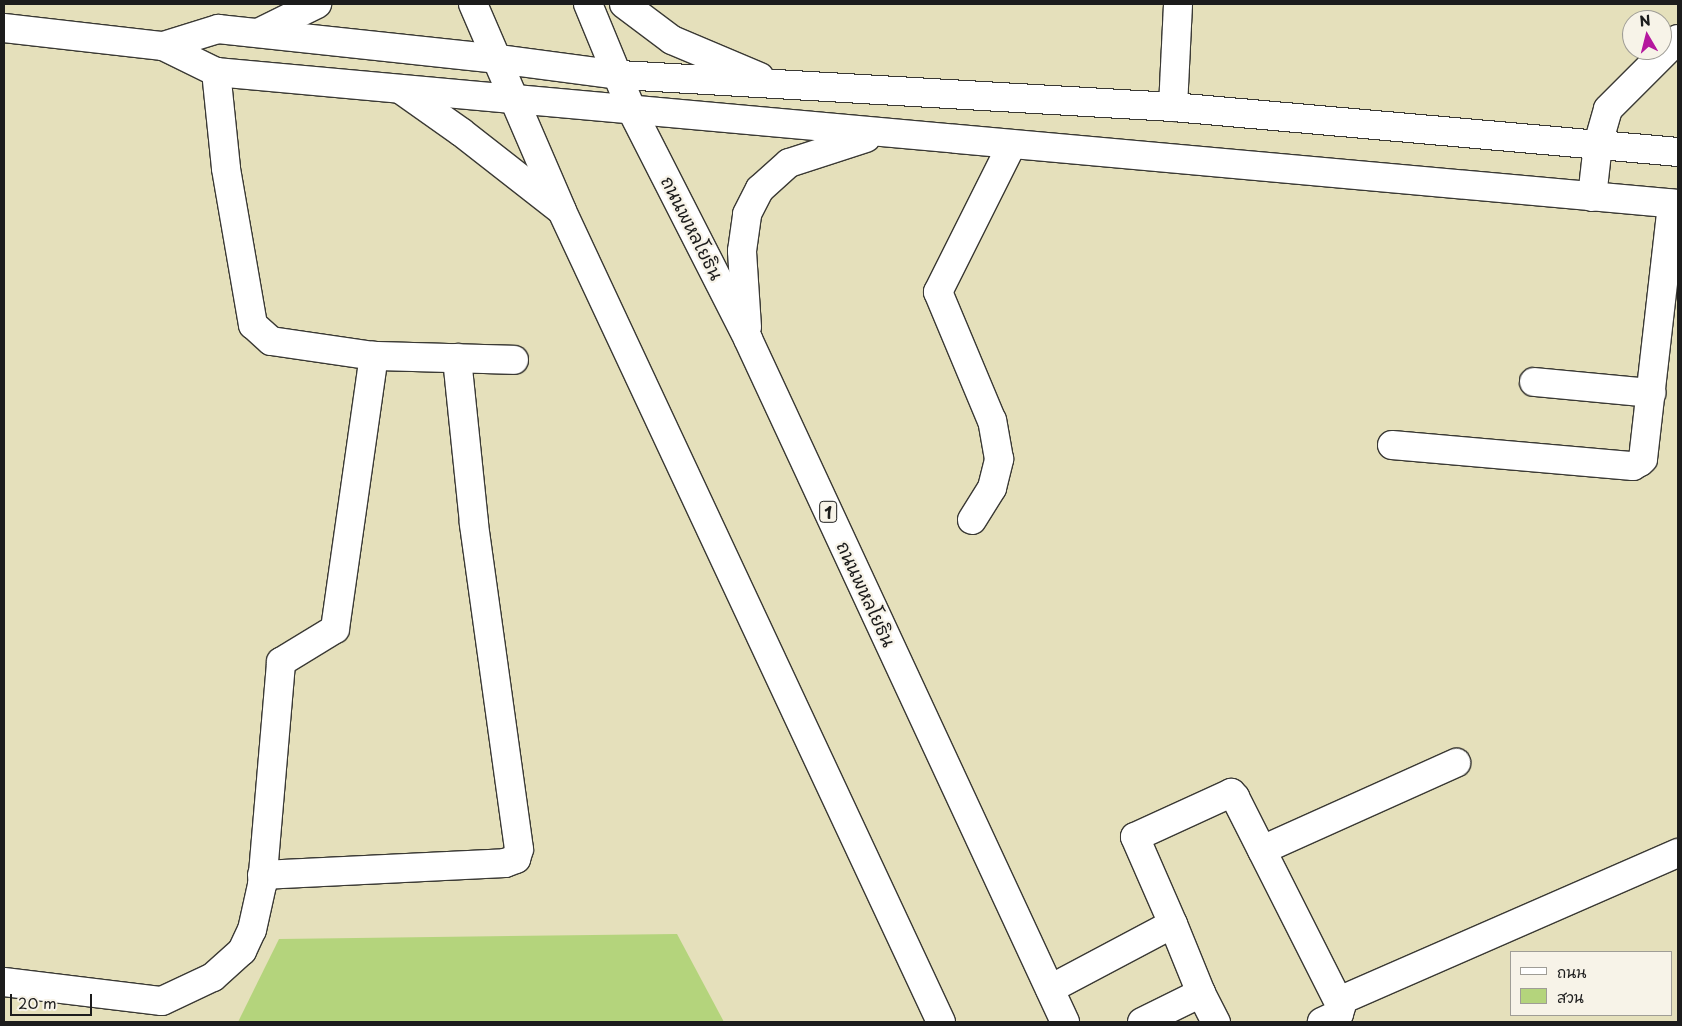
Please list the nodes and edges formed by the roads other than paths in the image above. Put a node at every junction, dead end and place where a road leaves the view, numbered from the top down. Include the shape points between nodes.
1 (317, 4) edge
2 (473, 4) edge
3 (588, 4) edge
4 (624, 4) edge
5 (1178, 4) edge
6 (4, 28) edge
7 (258, 33) junction
8 (1678, 39) edge
9 (163, 46) junction
10 (498, 59) junction
11 (1668, 62) edge
12 (216, 72) junction
13 (620, 76) junction
14 (777, 84) junction
15 (403, 91) junction
16 (515, 99) junction
17 (1173, 106) junction
18 (632, 111) junction
19 (880, 134) junction
20 (1598, 144) junction
21 (1011, 146) junction
22 (1678, 152) edge
23 (1592, 197) junction
24 (1675, 204) edge
25 (562, 211) junction
26 (748, 339) junction
27 (374, 356) junction
28 (457, 358) junction
29 (514, 360) dead end
30 (1534, 382) dead end
31 (1651, 393) junction
32 (1392, 445) dead end
33 (972, 520) dead end
34 (1456, 763) dead end
35 (1262, 850) junction
36 (1678, 853) edge
37 (262, 875) junction
38 (1173, 924) junction
39 (4, 982) edge
40 (1050, 988) junction
41 (1201, 992) junction
42 (1338, 1001) junction
43 (941, 1022) edge
44 (1065, 1022) edge
45 (1142, 1022) edge
46 (1216, 1022) edge
47 (1322, 1022) edge

1 - 7 main road
2 - 10 main road
3 - 13 main road, ถนนพหลโยธิน / 1
4 - 14 main road via 672,40
5 - 17 main road
6 - 9 main road
7 - 9 main road via 218,30
7 - 10 main road
8 - 11 main road
9 - 12 main road
10 - 13 main road
10 - 16 main road
11 - 20 main road via 1608,109
12 - 15 main road
12 - 27 main road via 226,168 253,326 271,341
13 - 14 main road
13 - 18 main road, ถนนพหลโยธิน / 1
14 - 17 main road
15 - 16 main road
15 - 25 main road via 462,132
16 - 18 main road
16 - 25 main road
17 - 20 main road
18 - 19 main road
18 - 26 main road, ถนนพหลโยธิน / 1
19 - 21 main road
19 - 26 main road via 790,163 760,188 747,214 742,251
20 - 22 main road
20 - 23 main road
21 - 23 main road
21 - 33 main road via 938,292 992,421 999,459 992,488
23 - 24 main road
24 - 31 main road
25 - 43 main road
26 - 40 main road, ถนนพหลโยธิน / 1
27 - 28 main road
27 - 37 main road via 335,629 281,662
28 - 29 main road
28 - 37 main road via 474,523 519,849 516,859 505,864
30 - 31 main road
31 - 32 main road via 1643,458 1633,466
34 - 35 main road
35 - 38 main road via 1236,797 1230,793 1137,834 1134,841
35 - 42 main road
36 - 42 main road
37 - 39 main road via 252,930 242,951 213,977 162,1001
38 - 40 main road
38 - 41 main road
40 - 44 main road, ถนนพหลโยธิน / 1
41 - 45 main road
41 - 46 main road
42 - 47 main road via 1339,1014

